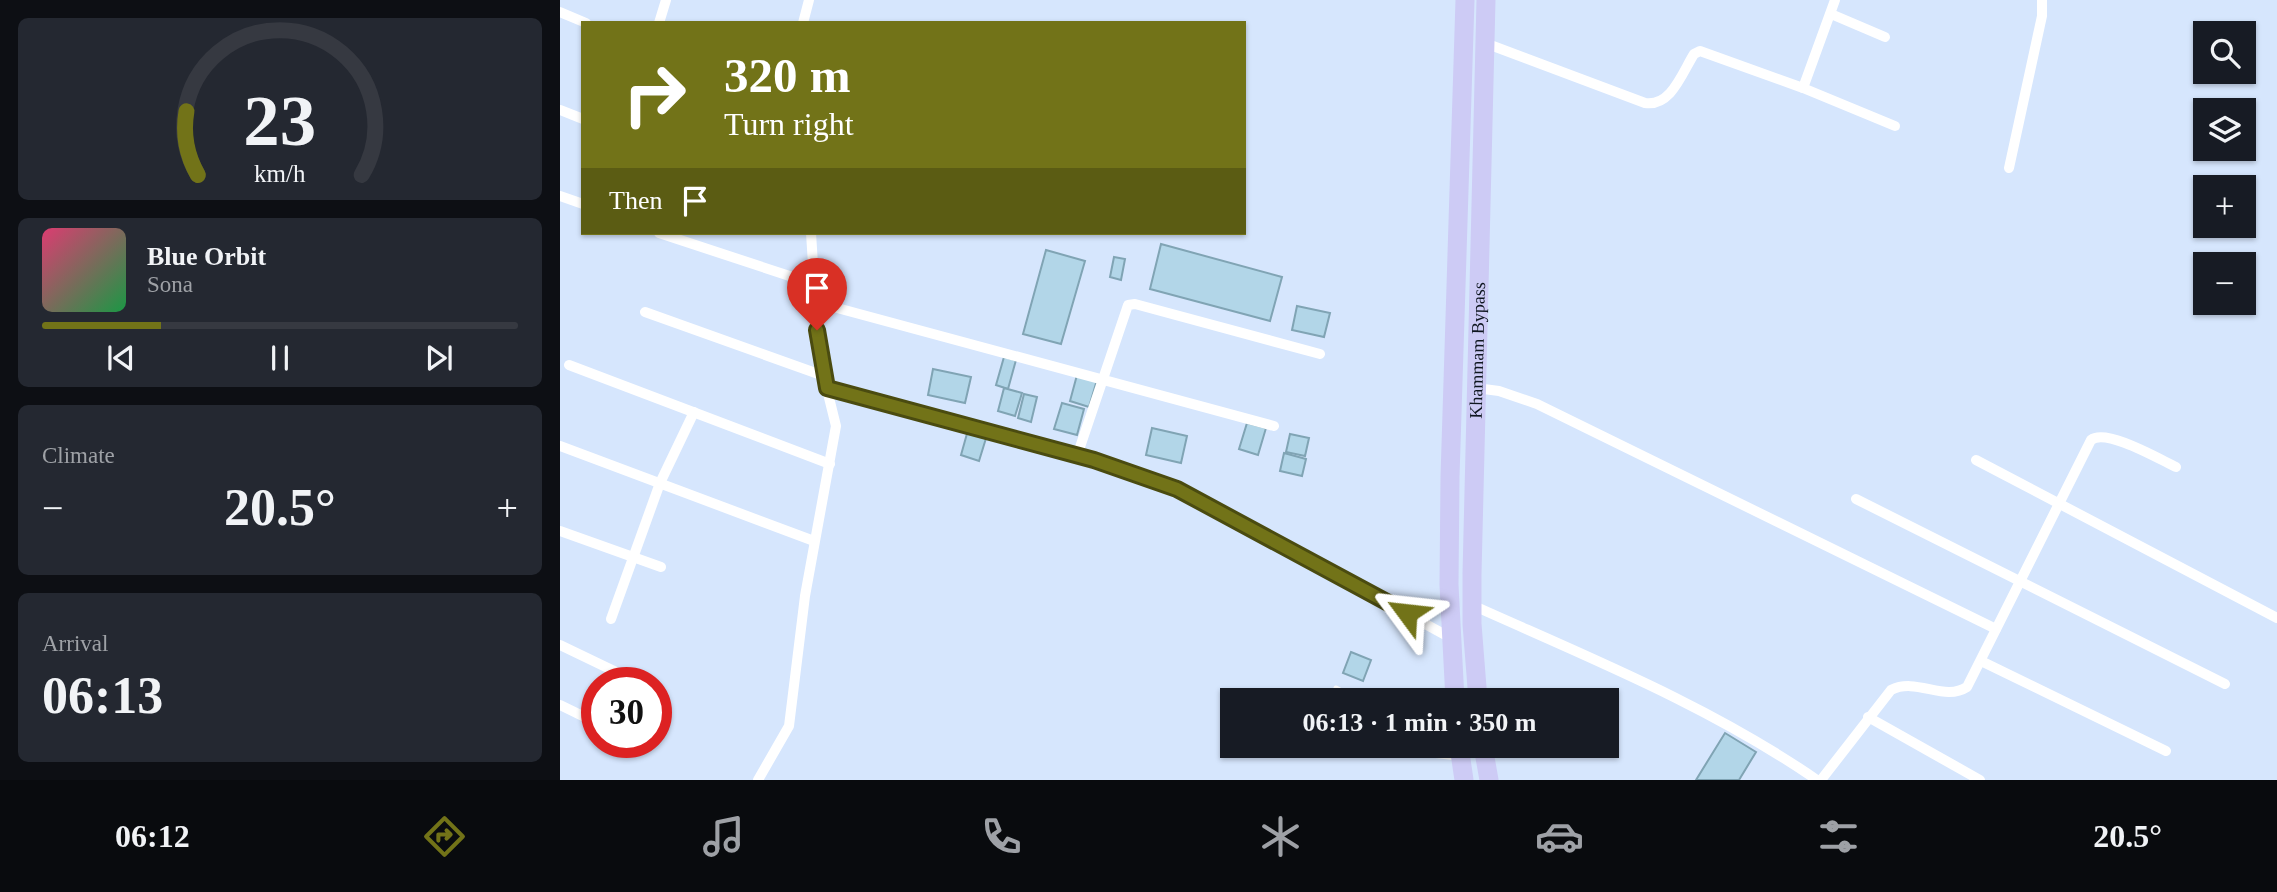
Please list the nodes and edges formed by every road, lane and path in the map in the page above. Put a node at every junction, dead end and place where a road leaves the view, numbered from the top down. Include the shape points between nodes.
1 (666, 0) edge
2 (809, 0) edge
3 (1465, 0) edge
4 (1486, 0) edge
5 (1835, 0) edge
6 (2042, 0) edge
7 (560, 12) edge
8 (1831, 14) junction
9 (581, 21) edge
10 (660, 21) edge
11 (804, 21) edge
12 (1885, 37) dead end
13 (1485, 43) junction
14 (1803, 89) junction
15 (560, 110) edge
16 (581, 118) edge
17 (1895, 126) dead end
18 (2009, 168) dead end
19 (560, 196) edge
20 (581, 203) edge
21 (665, 235) edge
22 (811, 235) edge
23 (814, 284) junction
24 (814, 302) junction
25 (645, 312) dead end
26 (1320, 354) dead end
27 (569, 365) dead end
28 (824, 376) junction
29 (1102, 379) junction
30 (827, 388) junction
31 (1476, 388) junction
32 (694, 412) junction
33 (1274, 426) dead end
34 (560, 446) edge
35 (1077, 456) junction
36 (1976, 460) dead end
37 (830, 464) junction
38 (1451, 465) junction
39 (1474, 465) junction
40 (2176, 467) dead end
41 (660, 484) junction
42 (1856, 499) dead end
43 (2058, 504) junction
44 (560, 531) edge
45 (814, 541) junction
46 (632, 557) junction
47 (661, 567) dead end
48 (2021, 583) junction
49 (1472, 605) junction
50 (2277, 618) edge
51 (611, 619) dead end
52 (1996, 629) junction
53 (1451, 638) junction
54 (560, 645) edge
55 (1981, 661) junction
56 (606, 667) edge
57 (2225, 684) dead end
58 (1454, 688) edge
59 (1477, 688) edge
60 (560, 705) edge
61 (581, 715) edge
62 (1868, 718) junction
63 (2166, 751) dead end
64 (1461, 758) edge
65 (1485, 758) edge
66 (758, 780) edge
67 (1464, 780) edge
68 (1489, 780) edge
69 (1819, 780) edge
70 (1980, 780) edge

1 - 10 street
2 - 11 street
3 - 38 highway, Khammam Bypass
4 - 13 highway, Khammam Bypass
5 - 8 street
6 - 18 street
7 - 9 street
8 - 12 street
8 - 14 street
13 - 14 street via 1645,103 1666,99 1700,51
13 - 31 highway, Khammam Bypass
14 - 17 street
15 - 16 street
19 - 20 street
21 - 23 street
22 - 23 street
23 - 24 street
24 - 28 street
24 - 29 street
25 - 28 street
26 - 29 street via 1131,304 1123,311
27 - 32 street
28 - 30 street
29 - 33 street
29 - 35 street
30 - 35 street
30 - 37 street via 836,426
31 - 39 highway, Khammam Bypass
31 - 52 street via 1537,404
32 - 37 street
32 - 41 street
34 - 41 street
35 - 53 street via 1177,489 1220,509
36 - 43 street
37 - 45 street
38 - 39 highway
38 - 53 highway, Khammam Bypass
39 - 49 highway, Khammam Bypass
40 - 43 street via 2109,436 2095,436
41 - 45 street
41 - 46 street
42 - 48 street
43 - 48 street
43 - 50 street
44 - 46 street
45 - 66 street via 789,726
46 - 47 street
46 - 51 street
48 - 52 street
48 - 57 street
49 - 59 highway, Khammam Bypass
49 - 69 street via 1643,681 1737,729
52 - 55 street
53 - 58 highway, Khammam Bypass
54 - 56 street
55 - 62 street via 1960,692 1900,686 1891,690
55 - 63 street
60 - 61 street
62 - 69 street
62 - 70 street
64 - 67 highway
65 - 68 highway

